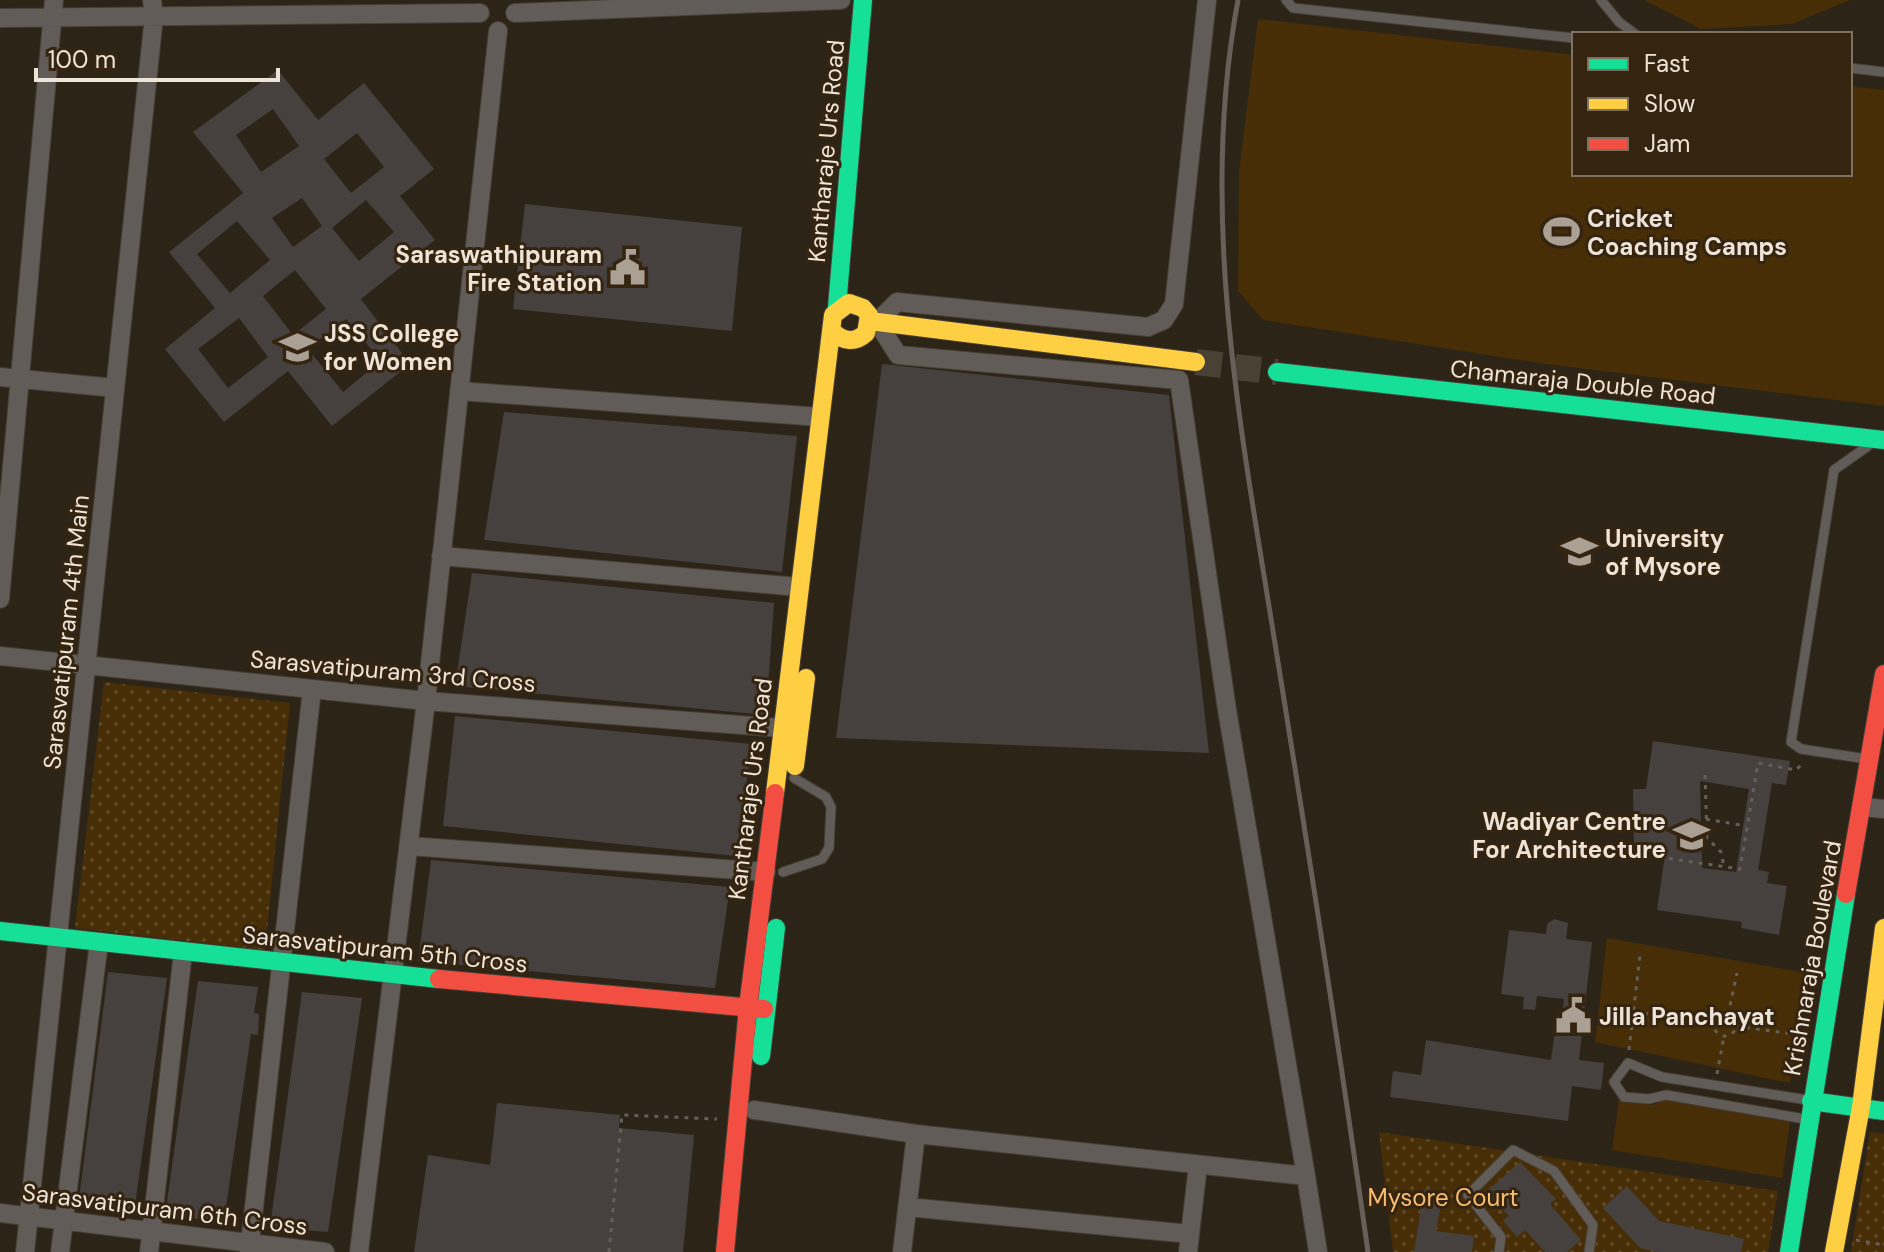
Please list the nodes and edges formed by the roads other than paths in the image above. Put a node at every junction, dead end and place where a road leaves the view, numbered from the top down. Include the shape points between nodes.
1 (841, 0) edge
2 (863, 0) edge
3 (882, 0) edge
4 (1207, 0) edge
5 (1286, 0) edge
6 (1601, 0) edge
7 (484, 6) edge
8 (511, 6) edge
9 (54, 8) edge
10 (153, 8) edge
11 (0, 18) edge
12 (498, 31) junction
13 (1632, 32) edge
14 (1572, 38) edge
15 (1852, 68) edge
16 (1884, 72) edge
17 (844, 305) junction
18 (874, 322) junction
19 (839, 336) junction
20 (1196, 362) tunnel mouth
21 (1277, 372) tunnel mouth
22 (0, 377) edge
23 (22, 379) junction
24 (115, 388) junction
25 (459, 391) junction
26 (820, 417) junction
27 (1881, 440) edge
28 (441, 556) junction
29 (799, 587) junction
30 (0, 599) edge
31 (0, 656) edge
32 (87, 666) junction
33 (1884, 674) edge
34 (312, 689) junction
35 (426, 701) junction
36 (791, 728) junction
37 (1871, 759) junction
38 (794, 778) junction
39 (1863, 807) junction
40 (1884, 809) edge
41 (409, 846) junction
42 (774, 872) junction
43 (1884, 928) edge
44 (0, 931) edge
45 (58, 938) junction
46 (99, 942) junction
47 (183, 952) junction
48 (282, 963) junction
49 (1881, 968) edge
50 (394, 975) junction
51 (757, 1008) junction
52 (1861, 1107) junction
53 (1809, 1110) junction
54 (1884, 1111) edge
55 (747, 1115) junction
56 (916, 1134) junction
57 (1198, 1165) junction
58 (1306, 1176) junction
59 (907, 1207) junction
60 (0, 1213) edge
61 (29, 1217) junction
62 (63, 1221) junction
63 (152, 1231) junction
64 (1189, 1243) edge
65 (1836, 1245) edge
66 (250, 1248) edge
67 (25, 1252) edge
68 (60, 1252) edge
69 (149, 1252) edge
70 (325, 1252) edge
71 (359, 1252) edge
72 (725, 1252) edge
73 (740, 1252) edge
74 (902, 1252) edge
75 (1318, 1252) edge
76 (1499, 1252) edge
77 (1589, 1252) edge
78 (1789, 1252) edge

1 - 8 street
2 - 17 street, Kantharaje Urs Road
3 - 17 street, Kantharaje Urs Road
4 - 18 street via 1174,304 1164,320 1148,327 897,302
5 - 14 lane via 1293,8
6 - 13 lane
7 - 10 street
7 - 12 street via 483,24
8 - 12 street via 508,27
9 - 10 street
9 - 11 street
9 - 23 street
10 - 24 street, Sarasvatipuram 4th Main
12 - 25 street
15 - 16 lane
17 - 18 street via 866,310
17 - 19 street via 830,319
18 - 19 street via 862,338
18 - 20 street
18 - 58 street via 898,355 1179,380 1227,710
19 - 26 street, Kantharaje Urs Road
19 - 36 street, Kantharaje Urs Road
21 - 27 street, Chamaraja Double Road
22 - 23 street
23 - 24 street
23 - 30 street
24 - 32 street, Sarasvatipuram 4th Main
25 - 26 street
25 - 28 street
26 - 29 street, Kantharaje Urs Road
27 - 37 lane via 1834,470 1791,742 1801,749
28 - 29 street
28 - 35 street
29 - 36 street, Kantharaje Urs Road
31 - 32 street, Sarasvatipuram 3rd Cross
32 - 34 street, Sarasvatipuram 3rd Cross
32 - 45 street, Sarasvatipuram 4th Main
33 - 37 street, Krishnaraja Boulevard
34 - 35 street, Sarasvatipuram 3rd Cross
34 - 48 street
35 - 36 street, Sarasvatipuram 3rd Cross
35 - 41 street
36 - 38 street, Kantharaje Urs Road
36 - 42 street, Kantharaje Urs Road
37 - 39 street, Krishnaraja Boulevard
38 - 42 street, Kantharaje Urs Road
38 - 42 lane via 826,797 831,807 829,848 822,859
39 - 40 street
39 - 53 street, Krishnaraja Boulevard
41 - 42 street
41 - 50 street
42 - 51 street, Kantharaje Urs Road
43 - 49 street
44 - 45 street, Sarasvatipuram 5th Cross
45 - 46 street, Sarasvatipuram 5th Cross
45 - 61 street, Sarasvatipuram 4th Main
46 - 47 street, Sarasvatipuram 5th Cross
46 - 62 street
47 - 48 street, Sarasvatipuram 5th Cross
47 - 63 street
48 - 50 street, Sarasvatipuram 5th Cross
48 - 66 street
49 - 52 street
50 - 51 street, Sarasvatipuram 5th Cross
50 - 71 street
51 - 55 street, Kantharaje Urs Road
52 - 53 street
52 - 54 street
52 - 65 street
53 - 53 lane via 1666,1095 1624,1097 1614,1082 1628,1063 1662,1077
53 - 78 street, Krishnaraja Boulevard
55 - 56 street
55 - 72 street, Kantharaje Urs Road
55 - 73 street, Kantharaje Urs Road
56 - 57 street
56 - 59 street
57 - 58 street
57 - 64 street
58 - 75 street
59 - 64 street
59 - 74 street
60 - 61 street, Sarasvatipuram 6th Cross
61 - 62 street, Sarasvatipuram 6th Cross
61 - 67 street, Sarasvatipuram 4th Main
62 - 63 street, Sarasvatipuram 6th Cross
62 - 68 street
63 - 66 street, Sarasvatipuram 6th Cross
63 - 69 street
66 - 70 street, Sarasvatipuram 6th Cross
76 - 77 lane via 1501,1237 1468,1195 1513,1150 1554,1171 1593,1225

